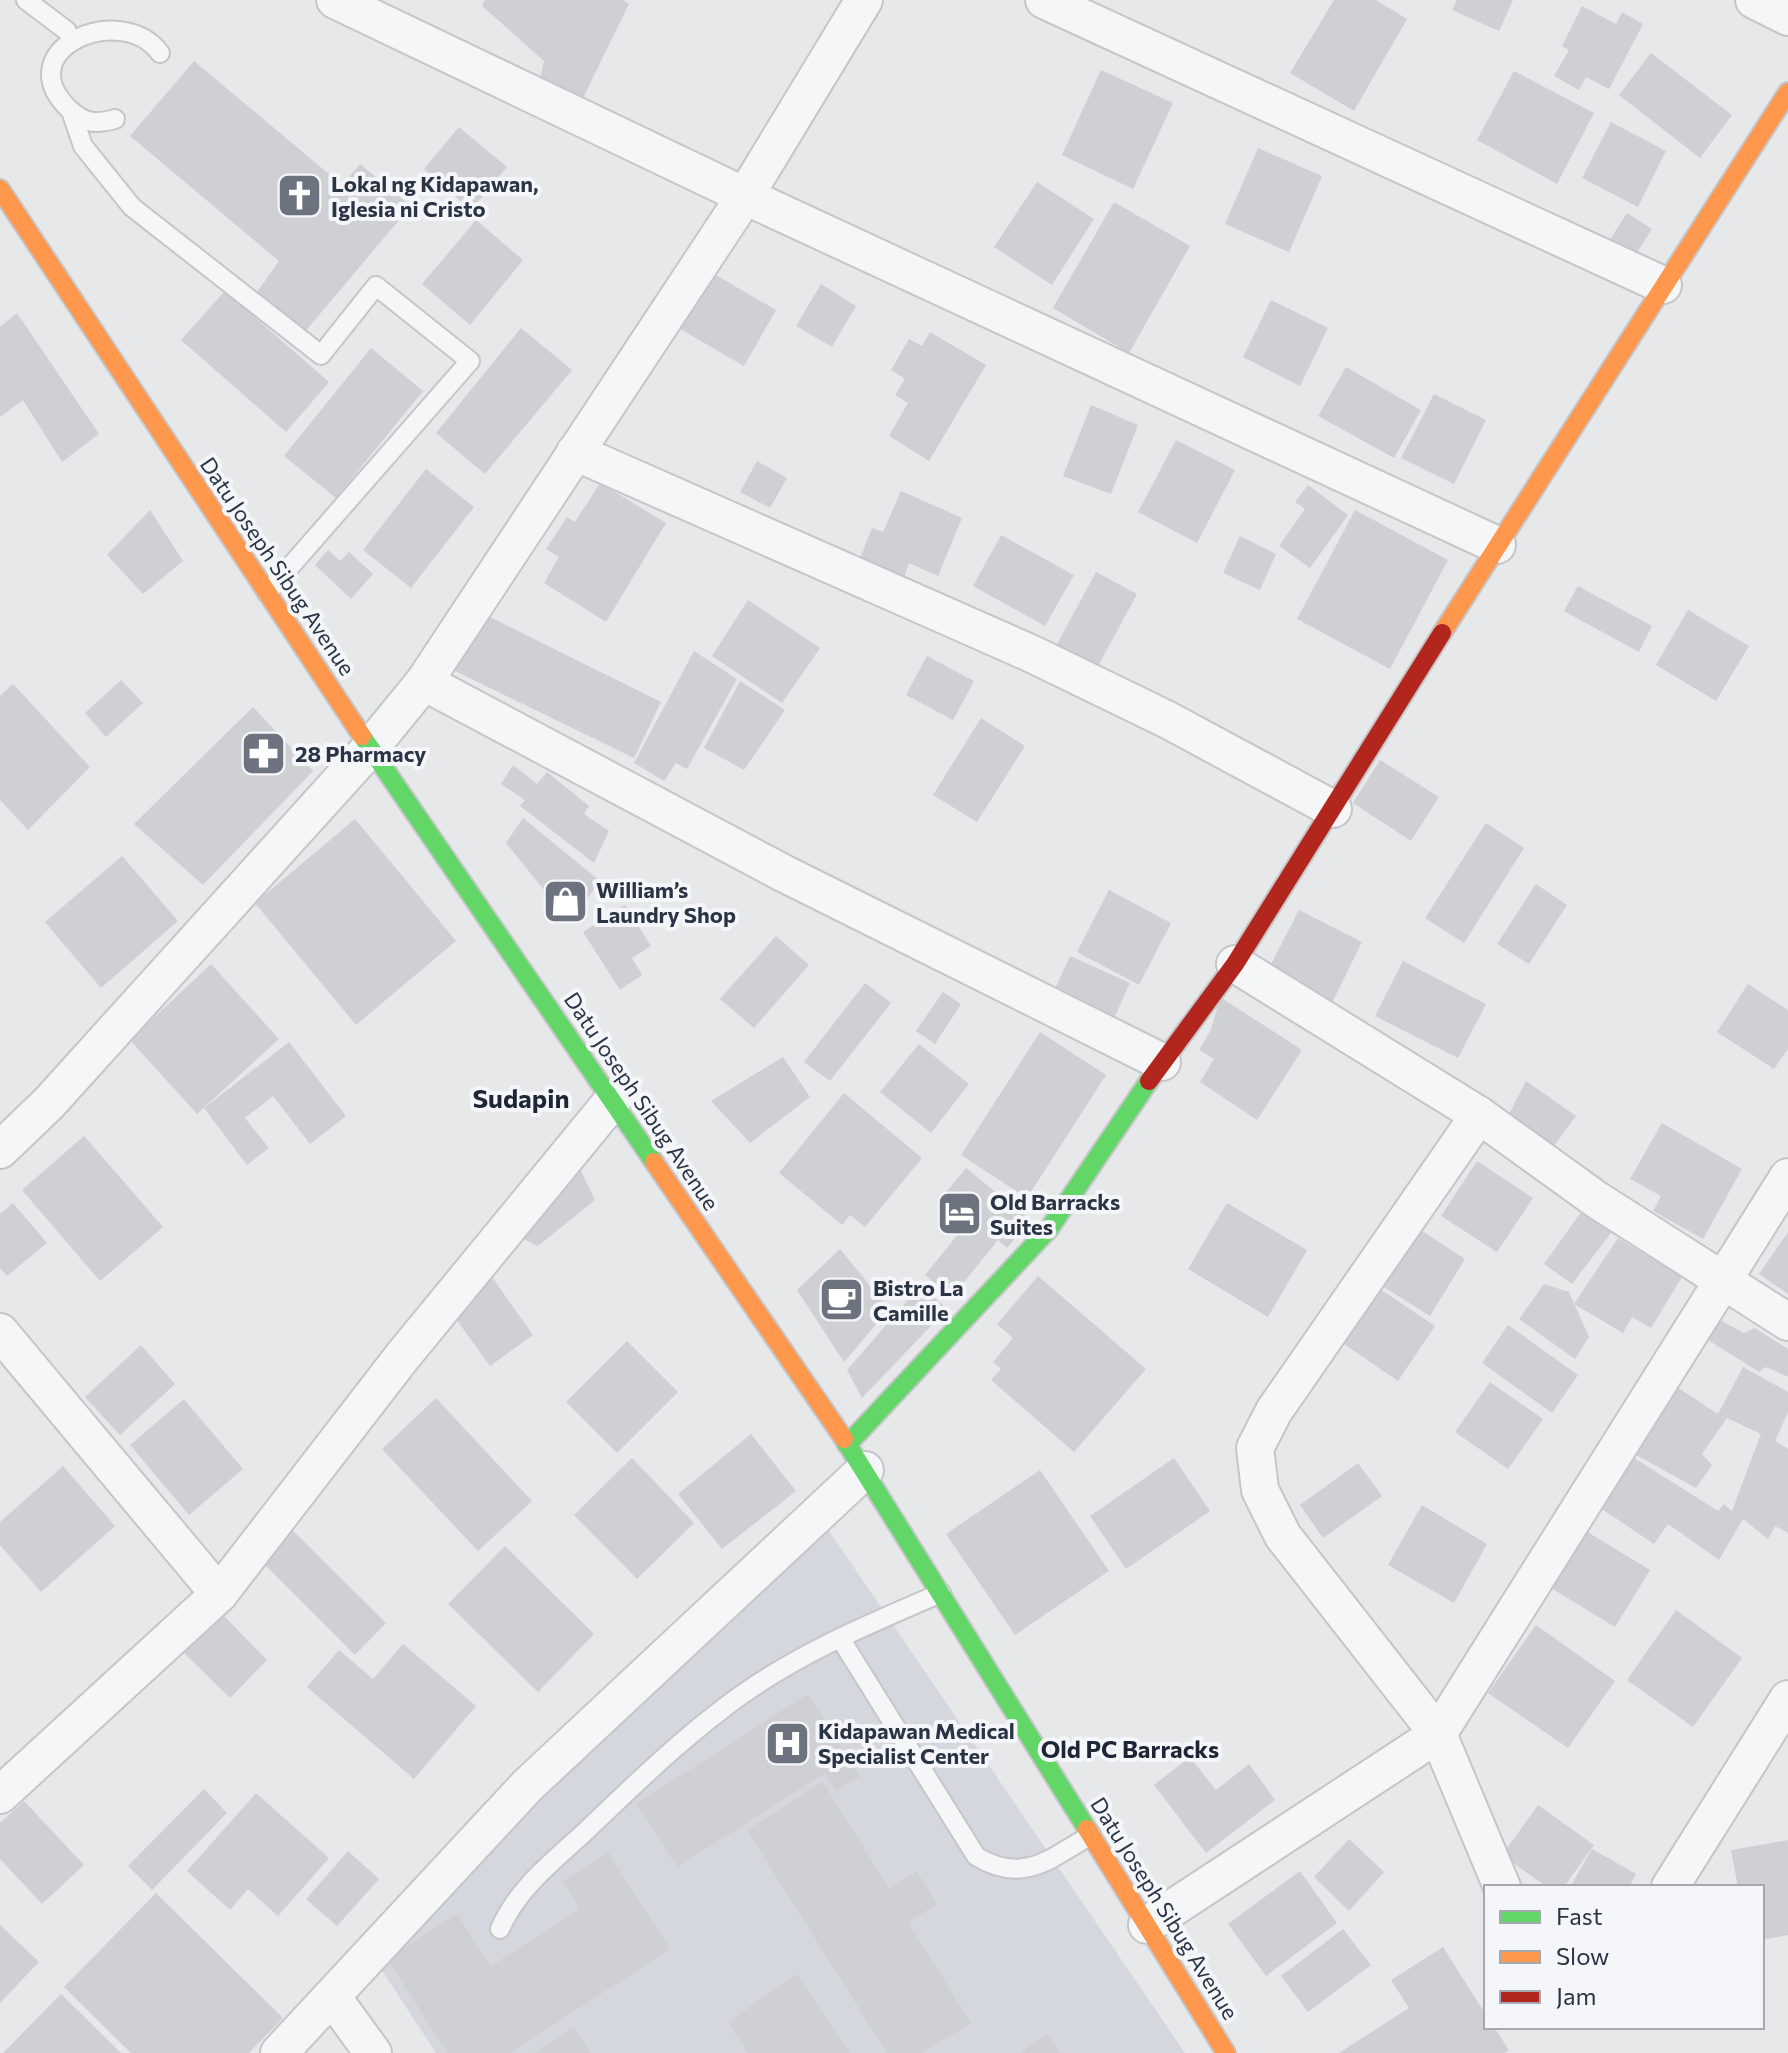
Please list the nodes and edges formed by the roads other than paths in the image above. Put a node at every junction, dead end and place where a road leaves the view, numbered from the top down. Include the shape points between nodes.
1 (26, 0) edge
2 (335, 0) edge
3 (864, 0) edge
4 (1044, 0) edge
5 (1754, 0) edge
6 (1788, 17) edge
7 (67, 31) junction
8 (160, 53) dead end
9 (1788, 92) edge
10 (71, 111) junction
11 (115, 119) dead end
12 (0, 189) edge
13 (745, 196) junction
14 (1663, 285) junction
15 (575, 452) junction
16 (1497, 545) junction
17 (267, 593) junction
18 (424, 682) junction
19 (370, 748) junction
20 (1333, 809) junction
21 (1235, 964) junction
22 (1162, 1062) junction
23 (613, 1100) junction
24 (1479, 1115) junction
25 (0, 1150) edge
26 (1788, 1177) edge
27 (1724, 1281) junction
28 (1788, 1322) edge
29 (0, 1332) edge
30 (856, 1458) junction
31 (941, 1593) junction
32 (219, 1594) junction
33 (840, 1638) junction
34 (1788, 1699) edge
35 (1438, 1734) junction
36 (0, 1795) edge
37 (1092, 1835) junction
38 (1501, 1885) edge
39 (1671, 1885) edge
40 (1147, 1925) junction
41 (500, 1929) dead end
42 (333, 1998) junction
43 (279, 2053) edge
44 (373, 2053) edge
45 (1226, 2053) edge

1 - 7 lane
2 - 13 street
3 - 13 street
4 - 14 street
5 - 6 street
7 - 8 lane via 73,22 108,12 144,26
7 - 10 lane via 51,70 61,100
9 - 14 main road
10 - 11 lane via 97,124
10 - 17 lane via 83,146 132,207 321,355 376,286 470,361
12 - 17 main road, Datu Joseph Sibug Avenue
13 - 15 street
13 - 16 street
14 - 16 main road
15 - 18 street
15 - 20 street via 1030,653
16 - 20 main road
17 - 19 main road, Datu Joseph Sibug Avenue
18 - 19 street
18 - 22 street via 783,873
19 - 23 main road, Datu Joseph Sibug Avenue
19 - 25 street via 49,1103
20 - 21 main road
21 - 22 main road
21 - 24 street
22 - 30 main road via 1049,1229
23 - 30 main road, Datu Joseph Sibug Avenue
23 - 32 street via 402,1357
24 - 27 street via 1597,1200
24 - 35 street via 1274,1411 1255,1448 1260,1490 1283,1536
26 - 27 street
27 - 28 street
27 - 35 street
29 - 32 street
30 - 31 main road, Datu Joseph Sibug Avenue
30 - 42 street via 527,1786
31 - 33 lane
31 - 37 main road, Datu Joseph Sibug Avenue
32 - 36 street
33 - 37 lane via 976,1856 995,1868 1021,1871
33 - 41 lane via 779,1671 676,1746 520,1893
34 - 39 street
35 - 38 street
35 - 40 street
37 - 40 main road, Datu Joseph Sibug Avenue
40 - 45 main road, Datu Joseph Sibug Avenue
42 - 43 street
42 - 44 street

